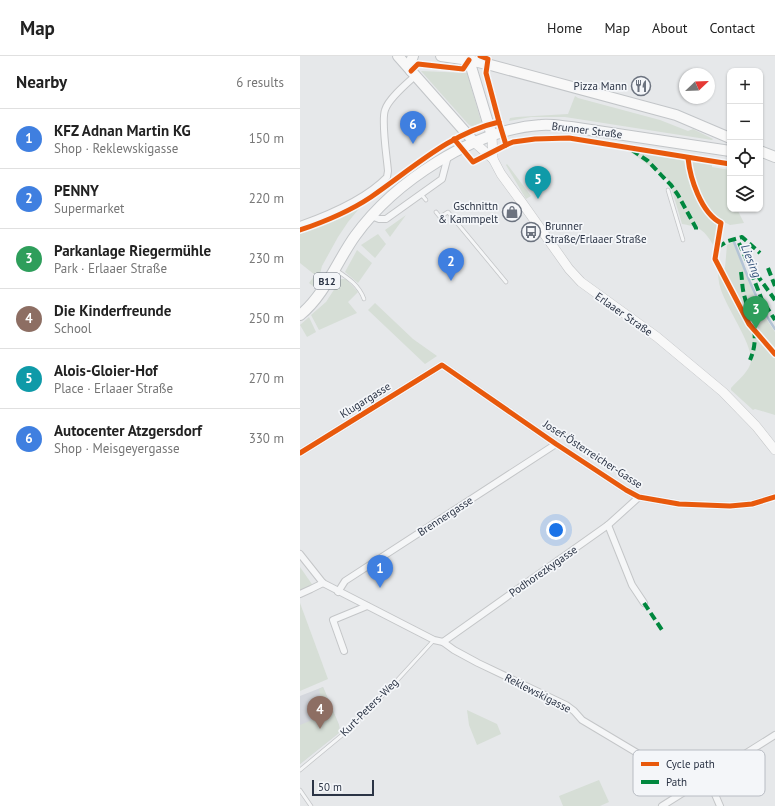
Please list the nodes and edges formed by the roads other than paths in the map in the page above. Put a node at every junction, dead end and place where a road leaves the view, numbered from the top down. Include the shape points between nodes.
1 (441, 56) edge
2 (468, 58) edge
3 (409, 62) edge
4 (492, 136) junction
5 (727, 137) edge
6 (475, 143) junction
7 (727, 151) edge
8 (763, 152) edge
9 (763, 155) edge
10 (448, 156) junction
11 (775, 157) edge
12 (493, 159) junction
13 (668, 190) dead end
14 (421, 194) junction
15 (426, 200) dead end
16 (436, 212) dead end
17 (371, 216) junction
18 (300, 225) edge
19 (683, 240) dead end
20 (334, 269) junction
21 (506, 282) dead end
22 (364, 299) dead end
23 (300, 315) edge
24 (442, 365) joint
25 (556, 444) junction
26 (775, 450) edge
27 (300, 452) edge
28 (639, 497) junction
29 (775, 497) edge
30 (608, 525) junction
31 (300, 554) edge
32 (323, 583) junction
33 (338, 592) junction
34 (300, 594) edge
35 (644, 603) dead end
36 (367, 606) junction
37 (434, 640) junction
38 (443, 642) junction
39 (344, 651) dead end
40 (775, 735) edge
41 (633, 750) edge
42 (752, 750) edge
43 (300, 770) edge
44 (300, 790) edge
45 (678, 796) edge
46 (716, 796) edge
47 (311, 806) edge
48 (662, 806) edge
49 (720, 806) edge

1 - 2 main road
2 - 4 main road
2 - 5 main road via 676,115
3 - 6 main road
3 - 18 street via 400,89 385,110 387,177 337,210
4 - 6 main road, Brunner Straße / B12
4 - 7 main road, Brunner Straße / B12 via 540,125 556,125
4 - 12 main road
6 - 10 main road, Brunner Straße / B12
6 - 12 main road
8 - 11 main road
9 - 11 main road
10 - 14 street via 442,179
10 - 17 main road, Brunner Straße / B12 via 422,172
12 - 26 main road, Erlaaer Straße via 501,174 581,282 657,337 723,392
13 - 19 lane
14 - 15 lane
14 - 17 street via 386,219
16 - 21 lane via 440,216 448,212
17 - 20 main road, Brunner Straße / B12
20 - 22 lane via 352,281
20 - 23 main road, Brunner Straße / B12 via 324,286
24 - 25 street, Josef-Österreicher-Gasse
24 - 27 street, Klugargasse
25 - 28 street, Josef-Österreicher-Gasse
25 - 33 street, Brennergasse via 345,581
28 - 29 street, Josef-Österreicher-Gasse via 679,504 730,506 752,504
28 - 30 street, Podhorezkygasse
30 - 35 street via 632,585
30 - 38 street, Podhorezkygasse
31 - 32 street, Reklewskigasse
32 - 33 street, Reklewskigasse
32 - 34 street
33 - 36 street, Reklewskigasse
36 - 37 street, Reklewskigasse
36 - 39 street via 333,620
37 - 38 street, Reklewskigasse
37 - 43 lane, Kurt-Peters-Weg via 347,731
38 - 41 street, Reklewskigasse via 478,663 566,705 582,720
40 - 42 street
44 - 47 lane
45 - 48 street
46 - 49 street

